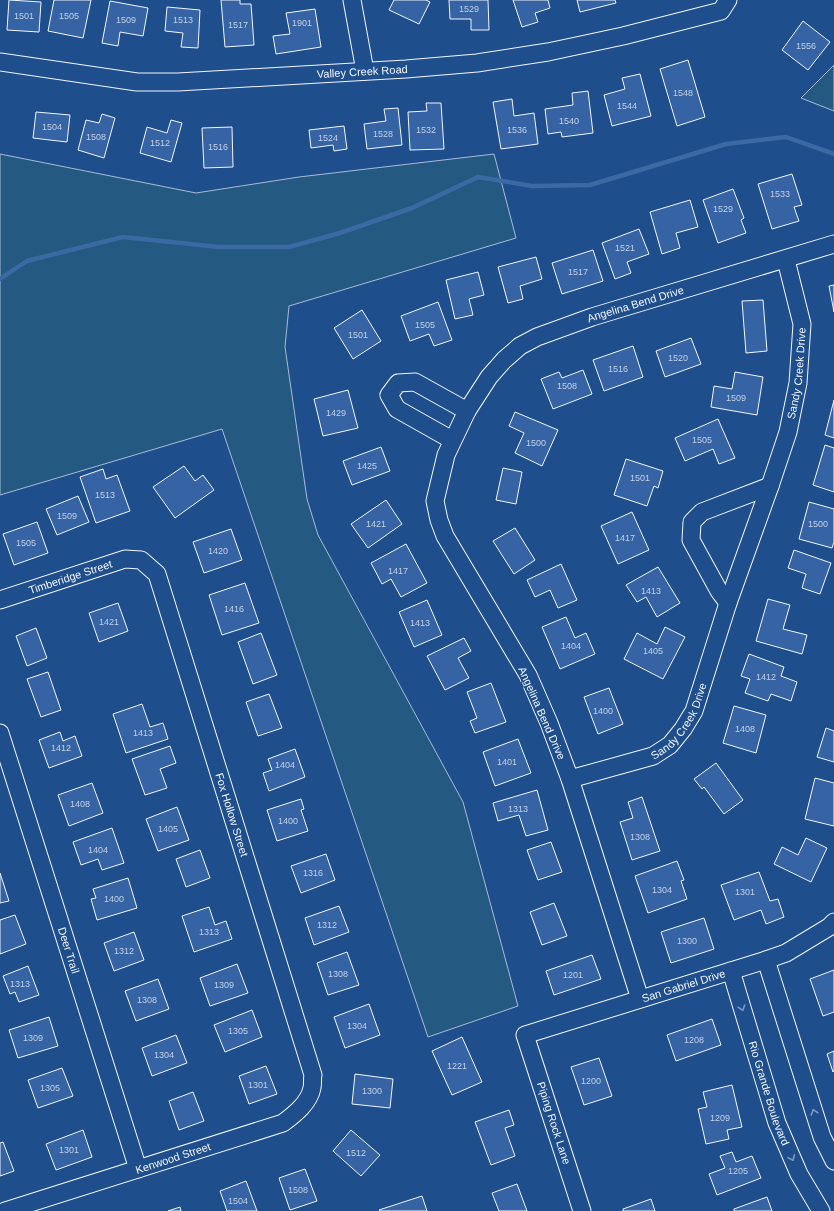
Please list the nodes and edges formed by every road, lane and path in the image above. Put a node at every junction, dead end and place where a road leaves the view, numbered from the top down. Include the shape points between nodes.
1 (352, 0) edge
2 (724, 6) edge
3 (0, 62) edge
4 (365, 71) junction
5 (834, 244) edge
6 (786, 260) junction
7 (467, 411) junction
8 (452, 440) junction
9 (770, 486) junction
10 (141, 560) joint
11 (0, 600) edge
12 (728, 603) junction
13 (0, 733) edge
14 (570, 779) junction
15 (834, 922) edge
16 (766, 960) junction
17 (731, 970) junction
18 (640, 999) junction
19 (525, 1035) joint
20 (313, 1075) joint
21 (834, 1161) edge
22 (138, 1169) junction
23 (5, 1211) edge
24 (582, 1211) edge
25 (821, 1211) edge

1 - 4 street
2 - 4 street, Valley Creek Road via 623,36 548,52 477,63
3 - 4 street, Valley Creek Road via 137,82
5 - 6 street, Angelina Bend Drive
6 - 7 street, Angelina Bend Drive via 592,317 537,337 520,346 504,360 489,376
6 - 9 street, Sandy Creek Drive via 802,324 798,383 788,432
7 - 8 street, Angelina Bend Drive
7 - 8 street via 414,382 398,384 389,395 397,409
8 - 14 street, Angelina Bend Drive via 435,501 439,520 445,536 528,675
9 - 12 street, Sandy Creek Drive
9 - 12 street via 702,512 692,522 691,540
10 - 11 street, Timberidge Street via 125,560
10 - 20 street, Fox Hollow Street via 156,574
12 - 14 street, Sandy Creek Drive via 694,711 670,745 653,756
13 - 22 street, Deer Trail
14 - 18 street, Angelina Bend Drive
15 - 16 street, San Gabriel Drive via 786,952
16 - 17 street, San Gabriel Drive
21 -> 16 street via 822,1138
17 - 18 street, San Gabriel Drive
17 -> 25 street, Rio Grande Boulevard via 777,1123 799,1174
18 - 19 street, San Gabriel Drive
19 - 24 street, Piping Rock Lane
20 - 22 street, Kenwood Street via 312,1088 306,1101 296,1114 283,1123
22 - 23 street, Kenwood Street

